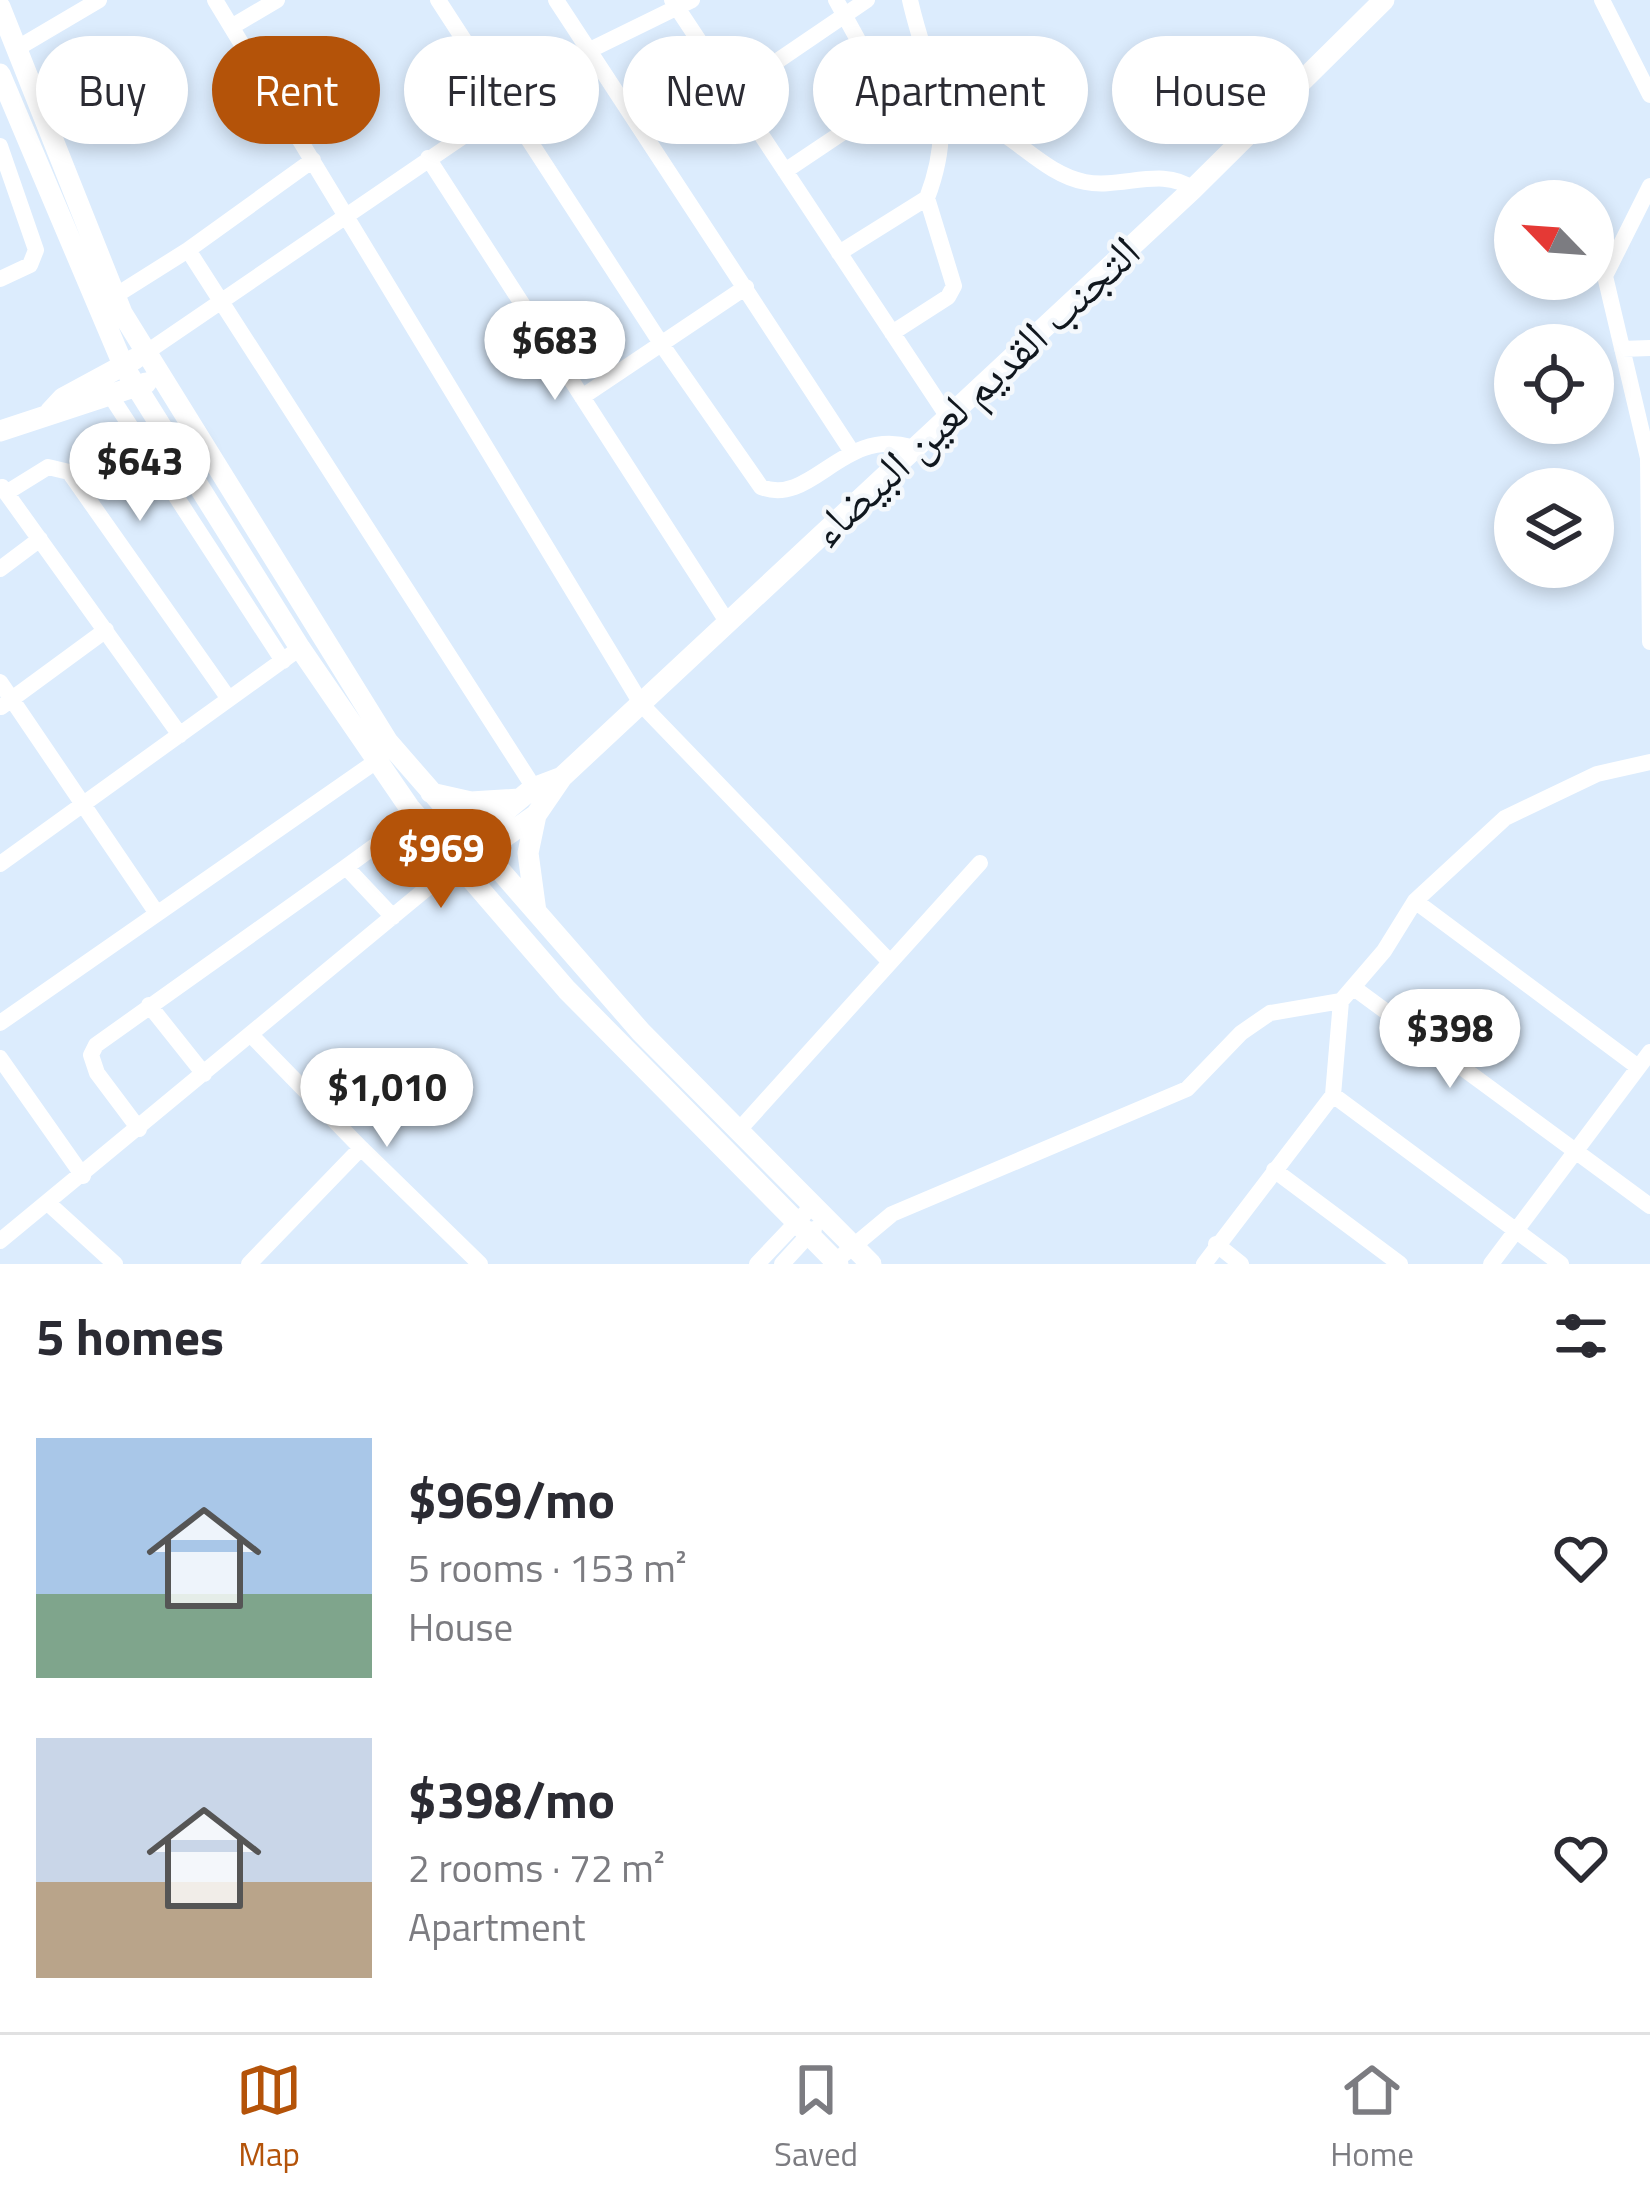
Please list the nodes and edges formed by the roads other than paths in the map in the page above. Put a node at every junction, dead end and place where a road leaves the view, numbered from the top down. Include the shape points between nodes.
1 (99, 0) edge
2 (215, 0) edge
3 (278, 0) edge
4 (438, 0) edge
5 (556, 0) edge
6 (867, 0) edge
7 (910, 0) edge
8 (1384, 0) edge
9 (1602, 0) edge
10 (680, 3) edge
11 (839, 6) edge
12 (0, 7) edge
13 (233, 26) junction
14 (462, 36) edge
15 (579, 36) edge
16 (699, 36) edge
17 (856, 36) edge
18 (921, 36) edge
19 (599, 46) edge
20 (789, 46) edge
21 (16, 49) junction
22 (599, 66) edge
23 (1645, 72) edge
24 (0, 74) edge
25 (1650, 95) edge
26 (449, 144) edge
27 (534, 144) edge
28 (767, 144) edge
29 (825, 144) edge
30 (938, 144) edge
31 (1019, 144) edge
32 (0, 146) edge
33 (428, 158) junction
34 (314, 160) junction
35 (785, 171) junction
36 (1650, 186) edge
37 (1193, 188) junction
38 (926, 198) junction
39 (345, 213) junction
40 (1642, 223) edge
41 (188, 250) junction
42 (839, 253) junction
43 (0, 279) edge
44 (746, 287) junction
45 (104, 302) junction
46 (219, 303) junction
47 (892, 333) junction
48 (662, 345) junction
49 (1650, 348) edge
50 (1622, 349) junction
51 (144, 354) junction
52 (124, 367) junction
53 (148, 382) junction
54 (582, 397) junction
55 (112, 398) junction
56 (50, 412) junction
57 (946, 414) junction
58 (1644, 417) edge
59 (0, 431) edge
60 (911, 447) junction
61 (852, 452) junction
62 (3, 489) edge
63 (219, 519) junction
64 (197, 534) junction
65 (40, 539) junction
66 (0, 569) edge
67 (268, 597) junction
68 (248, 610) junction
69 (726, 620) junction
70 (106, 629) junction
71 (1650, 642) edge
72 (291, 655) junction
73 (0, 682) edge
74 (230, 699) junction
75 (4, 704) edge
76 (642, 706) junction
77 (180, 735) junction
78 (377, 760) junction
79 (1650, 762) edge
80 (430, 793) junction
81 (533, 801) junction
82 (80, 807) junction
83 (416, 815) junction
84 (477, 846) junction
85 (980, 863) dead end
86 (0, 864) edge
87 (455, 865) junction
88 (346, 867) junction
89 (1415, 902) junction
90 (156, 912) junction
91 (536, 913) junction
92 (393, 916) junction
93 (890, 962) junction
94 (1347, 995) junction
95 (149, 1005) junction
96 (0, 1023) edge
97 (251, 1035) junction
98 (1647, 1056) edge
99 (0, 1058) edge
100 (205, 1074) junction
101 (1333, 1095) junction
102 (140, 1129) junction
103 (738, 1131) junction
104 (361, 1148) junction
105 (1577, 1153) junction
106 (1274, 1170) junction
107 (83, 1176) junction
108 (49, 1204) junction
109 (1650, 1206) edge
110 (811, 1220) junction
111 (1517, 1232) junction
112 (0, 1240) edge
113 (852, 1244) junction
114 (1216, 1244) junction
115 (115, 1264) edge
116 (249, 1264) edge
117 (480, 1264) edge
118 (757, 1264) edge
119 (782, 1264) edge
120 (836, 1264) edge
121 (872, 1264) edge
122 (1204, 1264) edge
123 (1241, 1264) edge
124 (1400, 1264) edge
125 (1492, 1264) edge
126 (1561, 1264) edge

1 - 21 street
2 - 13 street
3 - 13 street
4 - 14 street
5 - 15 street
6 - 11 street
7 - 18 street
8 - 37 main road, التجنب القديم لعين البيضاء
9 - 23 street
10 - 16 street
10 - 19 street
11 - 17 street
11 - 20 street
12 - 21 main road
13 - 34 street
21 - 45 main road
22 - 44 street
23 - 25 street
24 - 45 main road
26 - 33 street
27 - 48 street
28 - 35 street
29 - 35 street
30 - 38 street
31 - 37 street via 1078,182 1164,177
32 - 43 street via 36,250 30,265
33 - 39 street
33 - 54 street
34 - 39 street
34 - 41 street
35 - 42 street
36 - 40 street
37 - 57 main road, التجنب القديم لعين البيضاء
38 - 42 street
38 - 47 street via 954,286
39 - 46 street
39 - 76 street
40 - 50 street via 1605,276
41 - 45 street
41 - 46 street
42 - 47 street
44 - 48 street
44 - 61 street
45 - 51 main road
45 - 52 main road
46 - 51 street
46 - 81 street
47 - 57 street
48 - 54 street
48 - 61 street via 761,487 801,484
49 - 50 street
50 - 58 street
51 - 52 main road
51 - 53 main road
52 - 53 main road
52 - 56 main road
53 - 55 main road
53 - 63 main road
53 - 80 main road
54 - 69 street
55 - 56 main road
55 - 64 street
56 - 59 main road
57 - 60 main road, التجنب القديم لعين البيضاء
58 - 71 street
60 - 61 street via 869,442
60 - 69 main road, التجنب القديم لعين البيضاء
62 - 65 street
62 - 74 street via 48,466 69,472
63 - 64 street
63 - 67 main road
64 - 68 street
65 - 66 street
65 - 70 street
67 - 68 street
67 - 72 main road
68 - 72 street
69 - 76 main road, التجنب القديم لعين البيضاء
70 - 75 street
70 - 77 street
72 - 74 street
72 - 78 main road
73 - 75 street
74 - 77 street
75 - 82 street
76 - 81 main road, التجنب القديم لعين البيضاء
76 - 93 street
77 - 82 street
78 - 83 main road
78 - 90 street
79 - 89 street via 1597,773 1504,818
80 - 81 main road
80 - 84 main road
81 - 84 main road
81 - 91 main road via 528,853
82 - 86 street
82 - 90 street
83 - 87 main road
83 - 88 street
84 - 87 main road
84 - 91 main road
85 - 93 street
87 - 92 street
87 - 110 main road via 567,990
88 - 92 street
88 - 95 street
89 - 94 street
89 - 98 street
90 - 96 street
91 - 103 main road
92 - 97 street
93 - 103 street
94 - 101 street
94 - 105 street
94 - 113 street via 1270,1013 1187,1089 892,1214
95 - 100 street
95 - 102 street via 91,1055
97 - 100 street
97 - 104 street
98 - 105 street
99 - 107 street
100 - 102 street
101 - 106 street
101 - 111 street
102 - 107 street
103 - 110 main road
104 - 116 street
104 - 117 street
105 - 109 street
105 - 111 street
106 - 114 street
106 - 124 street
107 - 108 street
108 - 112 street
108 - 115 street
110 - 113 main road
110 - 118 street
110 - 119 street
110 - 120 main road
111 - 125 street
111 - 126 street
113 - 120 street
113 - 121 main road
114 - 122 street
114 - 123 street

